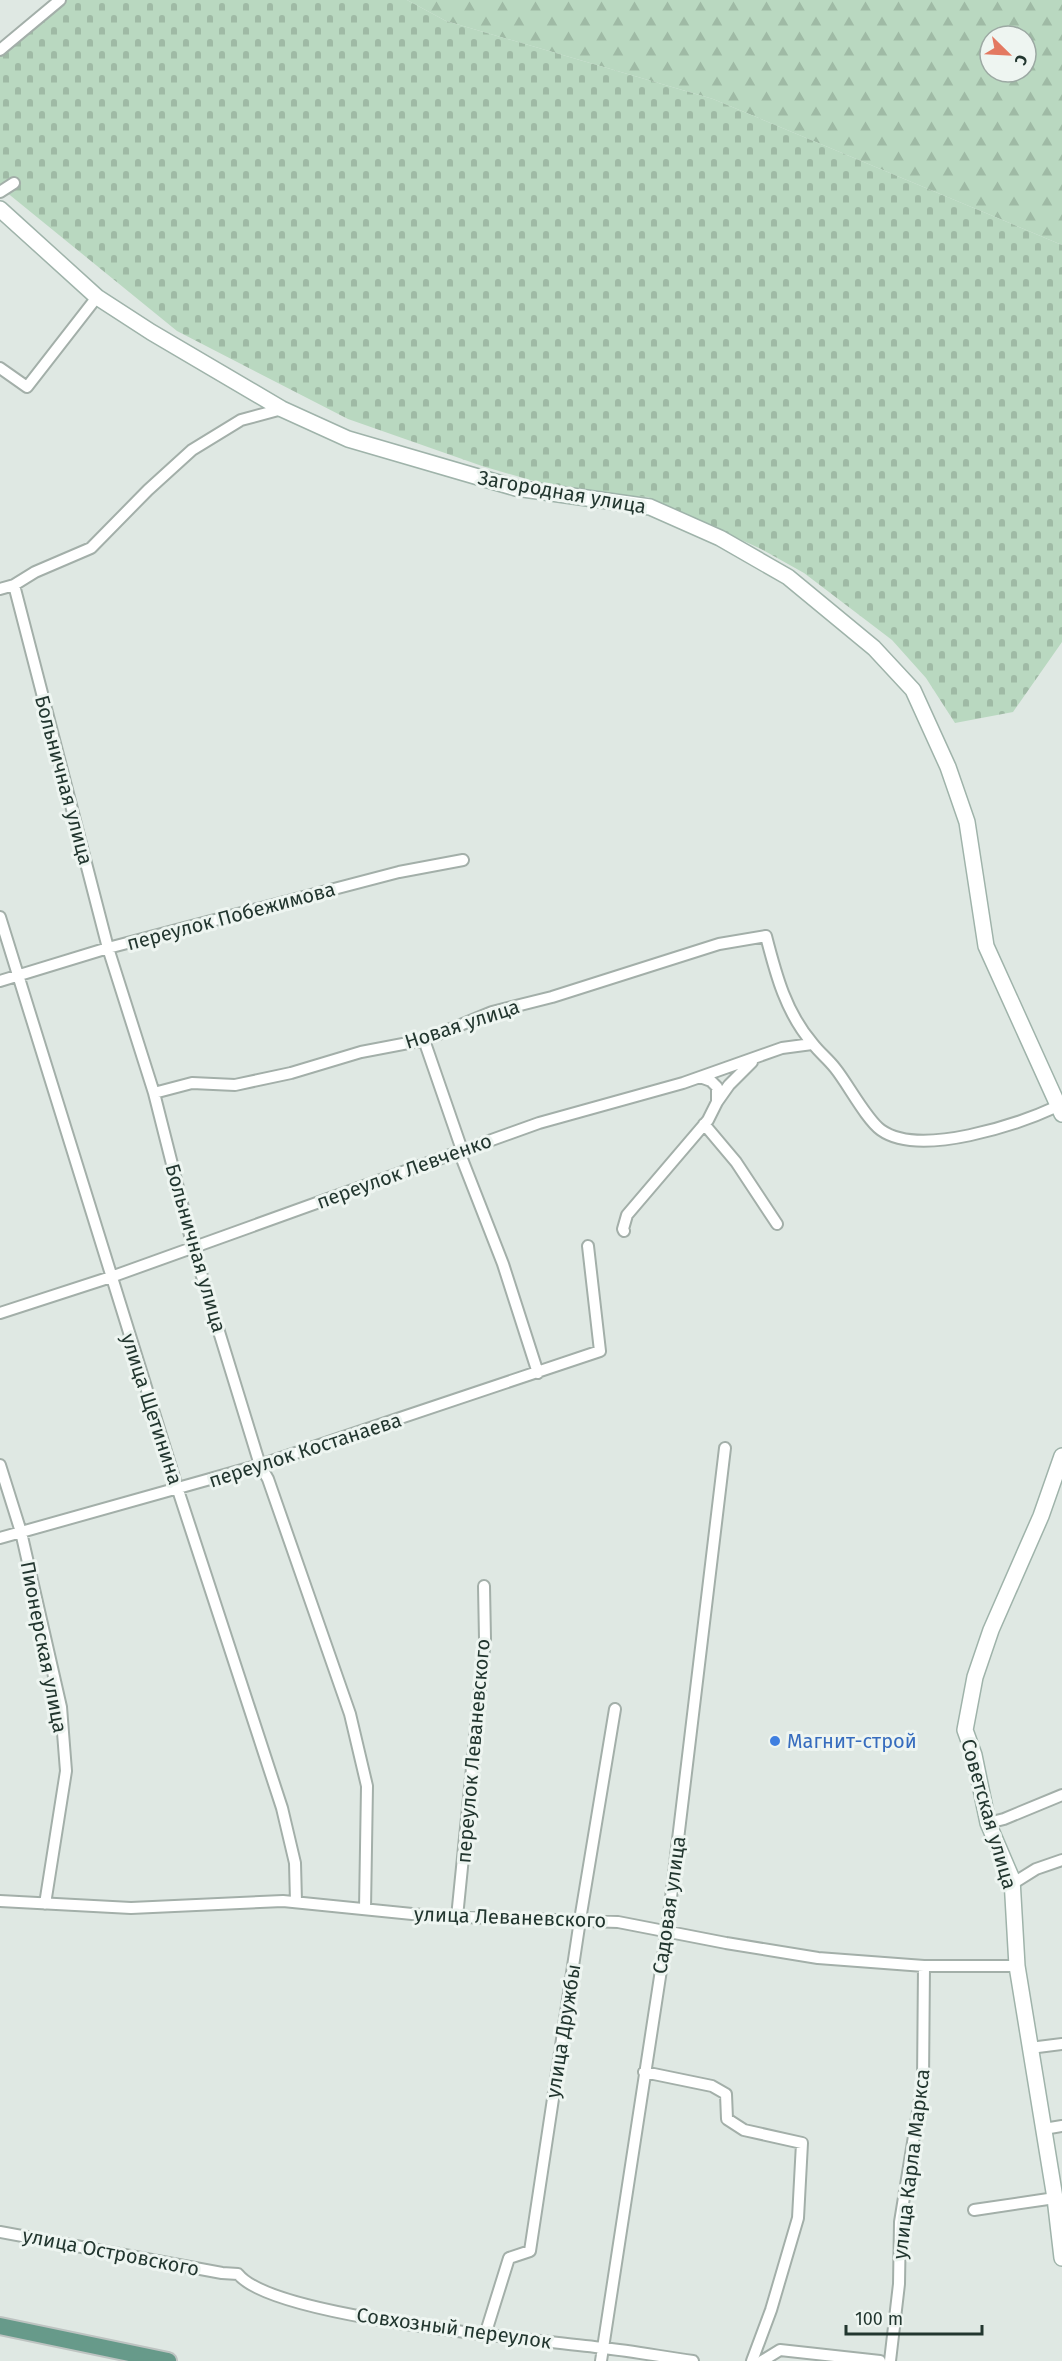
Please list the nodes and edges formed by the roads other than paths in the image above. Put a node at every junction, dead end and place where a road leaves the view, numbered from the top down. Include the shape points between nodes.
1 (60, 0) edge
2 (0, 50) edge
3 (14, 183) dead end
4 (0, 192) edge
5 (0, 209) edge
6 (97, 297) junction
7 (0, 368) edge
8 (282, 409) junction
9 (14, 585) junction
10 (0, 589) edge
11 (463, 860) dead end
12 (0, 917) edge
13 (108, 948) junction
14 (18, 976) junction
15 (0, 981) edge
16 (423, 1040) junction
17 (812, 1044) junction
18 (757, 1058) junction
19 (700, 1077) junction
20 (154, 1093) junction
21 (717, 1101) junction
22 (1060, 1110) edge
23 (704, 1124) junction
24 (462, 1150) junction
25 (777, 1224) dead end
26 (624, 1231) dead end
27 (588, 1245) dead end
28 (193, 1247) junction
29 (111, 1277) junction
30 (0, 1313) edge
31 (538, 1374) junction
32 (725, 1448) dead end
33 (1062, 1456) edge
34 (0, 1465) edge
35 (260, 1465) junction
36 (178, 1490) junction
37 (21, 1532) junction
38 (0, 1538) edge
39 (484, 1586) dead end
40 (615, 1709) dead end
41 (1062, 1796) edge
42 (988, 1823) junction
43 (1062, 1860) edge
44 (1012, 1884) junction
45 (0, 1900) edge
46 (296, 1902) junction
47 (45, 1904) junction
48 (365, 1909) junction
49 (457, 1917) junction
50 (580, 1920) junction
51 (667, 1931) junction
52 (924, 1966) junction
53 (1017, 1966) junction
54 (1062, 2044) edge
55 (1030, 2048) junction
56 (644, 2072) junction
57 (1062, 2126) edge
58 (1044, 2129) junction
59 (1055, 2198) junction
60 (974, 2210) dead end
61 (0, 2232) edge
62 (1062, 2258) edge
63 (222, 2273) joint
64 (0, 2326) edge
65 (485, 2335) junction
66 (604, 2348) junction
67 (168, 2361) edge
68 (602, 2361) edge
69 (693, 2361) edge
70 (752, 2361) edge
71 (762, 2361) edge
72 (880, 2361) edge
73 (890, 2361) edge

1 - 2 street
3 - 4 street
5 - 6 street, Загородная улица
6 - 7 street via 27,387
6 - 8 street, Загородная улица
8 - 9 street via 241,420 192,450 91,548
8 - 22 street, Загородная улица via 348,439 516,488 650,507 720,538 788,577 874,648 913,690 948,767 967,822 986,946
9 - 10 street
9 - 13 street, Больничная улица
11 - 13 street, переулок Побежимова
12 - 14 street, улица Щетинина
13 - 14 street, переулок Побежимова
13 - 20 street, Больничная улица
14 - 15 street, переулок Побежимова
14 - 29 street, улица Щетинина
16 - 17 street, Новая улица via 492,1012 719,944 766,936 786,1005
16 - 20 street, Новая улица via 235,1085 192,1083
16 - 24 street
17 - 18 street, переулок Левченко via 782,1048
17 - 22 street via 828,1059 881,1130 906,1141 936,1141
18 - 19 street, переулок Левченко
18 - 21 street
19 - 21 street via 717,1087
19 - 24 street, переулок Левченко via 539,1123
20 - 28 street, Больничная улица
21 - 23 street
23 - 25 street via 736,1162
23 - 26 street via 636,1203
24 - 28 street, переулок Левченко
24 - 31 street
27 - 31 street, переулок Костанаева via 600,1352
28 - 29 street, переулок Левченко
28 - 35 street, Больничная улица
29 - 30 street, переулок Левченко
29 - 36 street, улица Щетинина
31 - 35 street, переулок Костанаева
32 - 51 street, Садовая улица
33 - 42 street, Советская улица via 975,1677 965,1730
34 - 37 street, Пионерская улица
35 - 36 street, переулок Костанаева
35 - 48 street, Больничная улица via 351,1714 367,1786
36 - 37 street, переулок Костанаева
36 - 46 street, улица Щетинина via 282,1808 295,1863
37 - 38 street, переулок Костанаева
37 - 47 street, Пионерская улица via 61,1707 66,1771
39 - 49 street, переулок Леваневского via 485,1640
40 - 50 street, улица Дружбы
41 - 42 street
42 - 44 street, Советская улица
43 - 44 street via 1036,1869
44 - 53 street, Советская улица
45 - 47 street, улица Леваневского
46 - 47 street, улица Леваневского via 131,1908
46 - 48 street, улица Леваневского
48 - 49 street, улица Леваневского
49 - 50 street, улица Леваневского
50 - 51 street, улица Леваневского
50 - 65 street, улица Дружбы via 530,2251 509,2258
51 - 52 street, улица Леваневского via 818,1958
51 - 56 street, Садовая улица
52 - 53 street, улица Леваневского
52 - 73 street, улица Карла Маркса via 923,2081 900,2222 899,2284
53 - 55 street, Советская улица
54 - 55 street
55 - 58 street, Советская улица
56 - 66 street, Садовая улица
56 - 70 street via 712,2086 726,2094 727,2119 744,2130 802,2143 798,2218
57 - 58 street
58 - 59 street, Советская улица
59 - 60 street
59 - 62 street, Советская улица
61 - 63 street, улица Островского
63 - 65 street, Совхозный переулок via 238,2274 261,2291 330,2311
64 - 67 main road
65 - 66 street, Совхозный переулок
66 - 68 street, Садовая улица
66 - 69 street, Совхозный переулок
71 - 72 street via 780,2350

